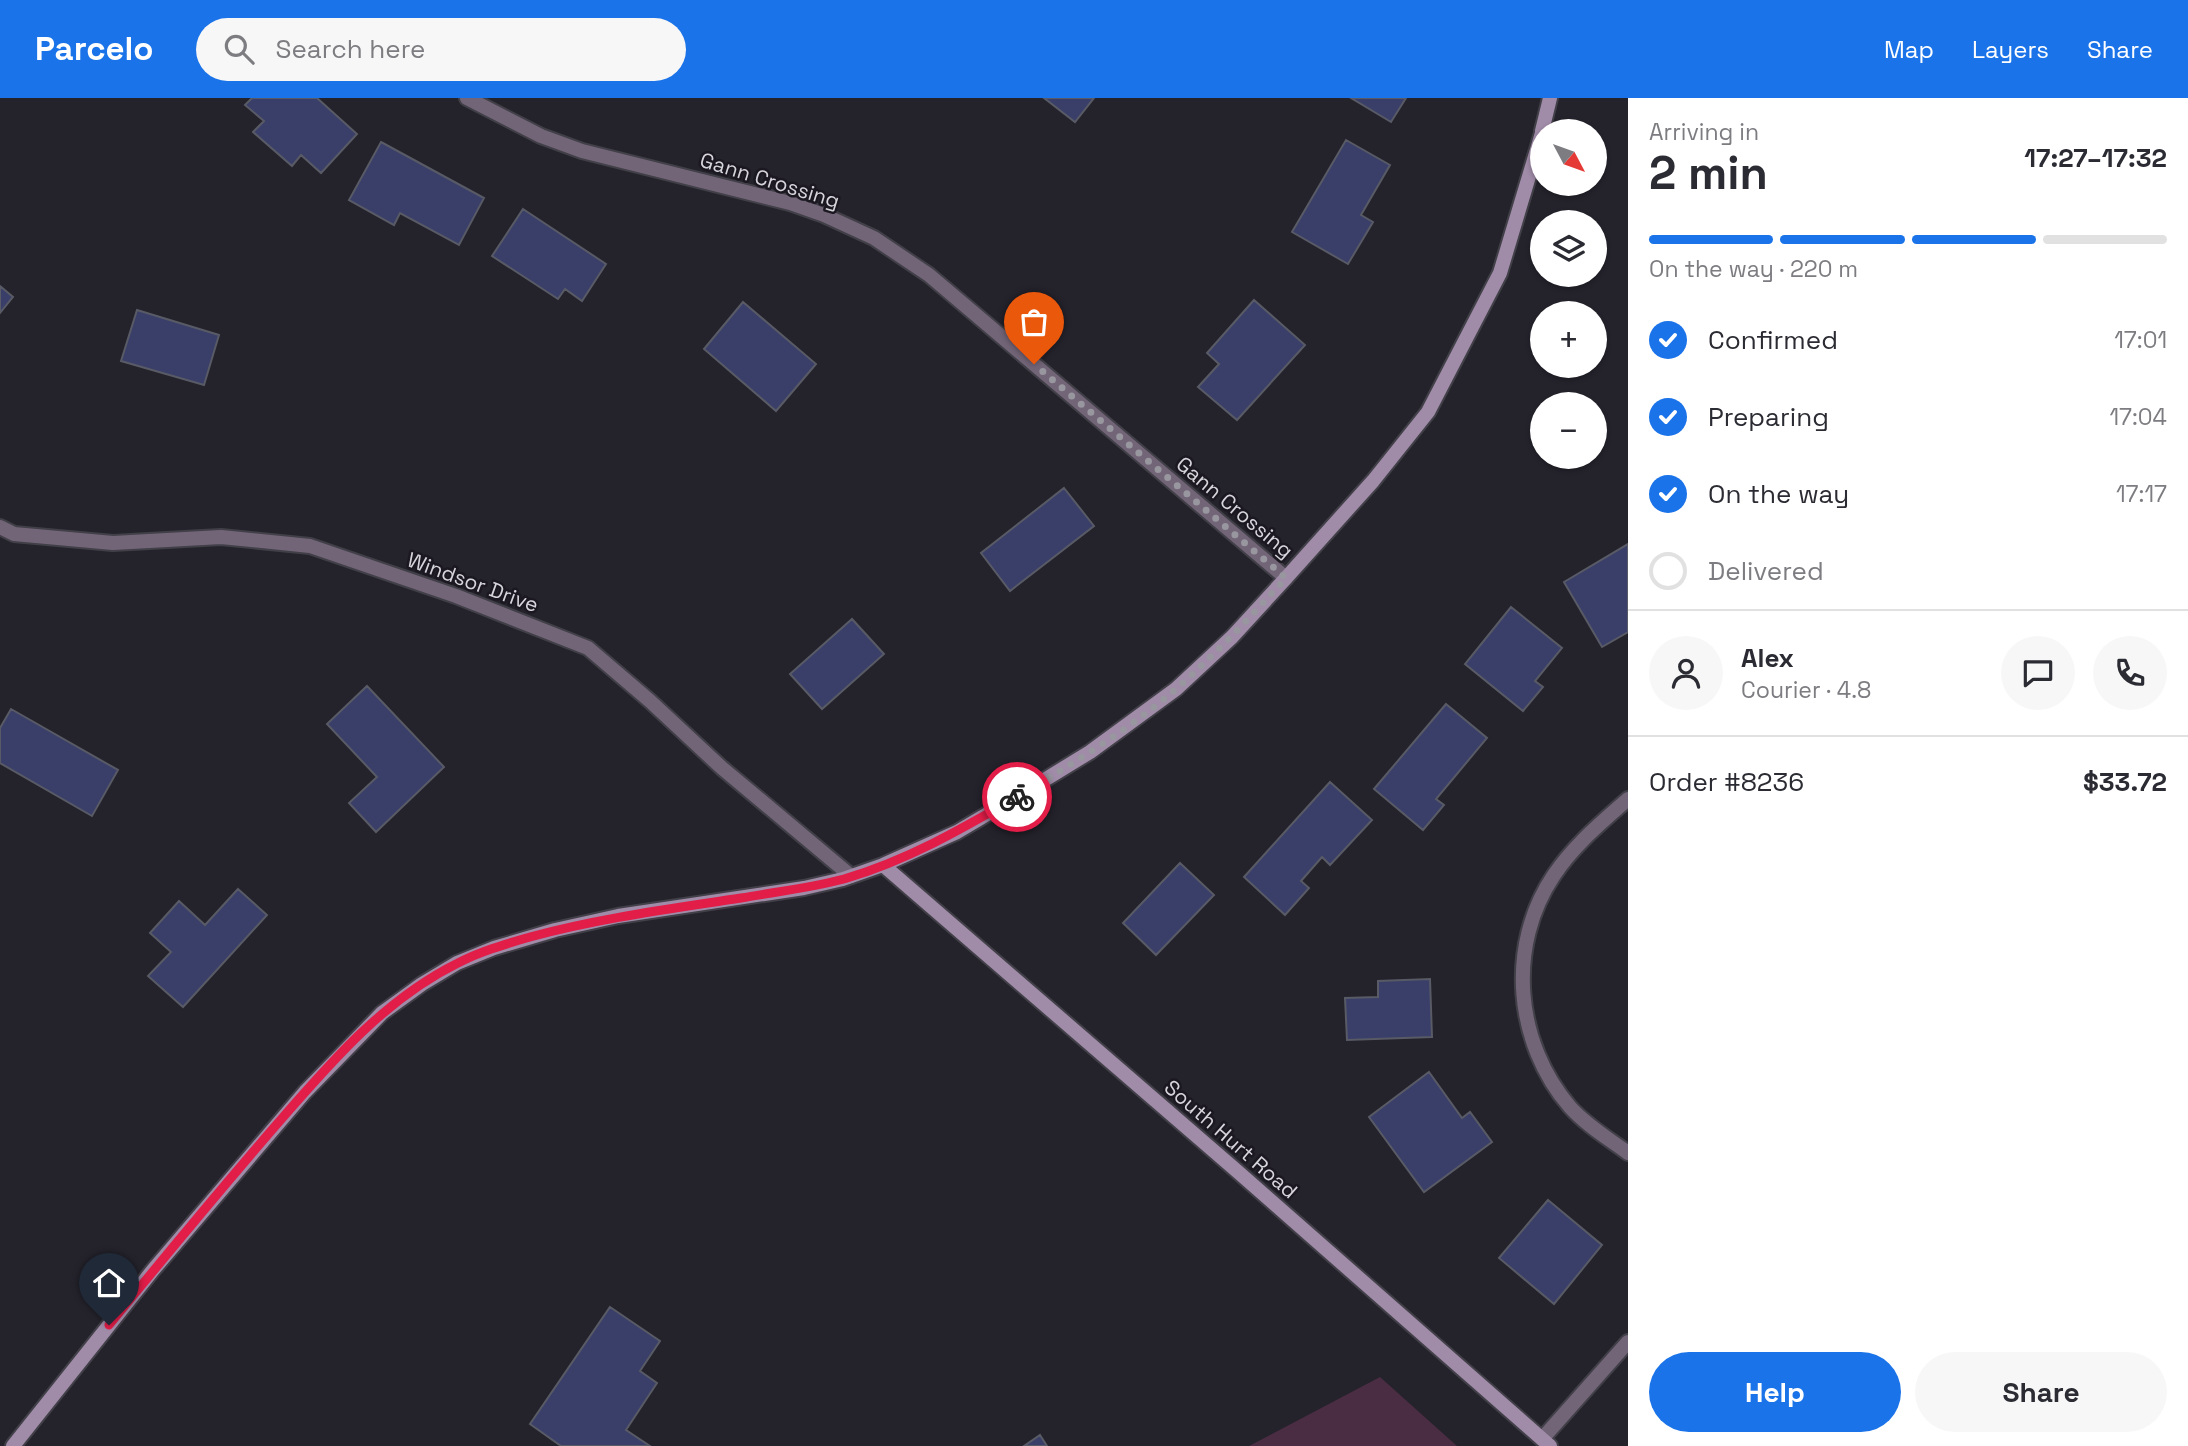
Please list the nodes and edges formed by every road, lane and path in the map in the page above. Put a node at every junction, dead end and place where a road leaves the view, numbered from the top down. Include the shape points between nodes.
1 (467, 98) edge
2 (1550, 98) edge
3 (1545, 119) edge
4 (1530, 172) edge
5 (0, 527) edge
6 (1286, 578) junction
7 (1628, 799) edge
8 (883, 865) junction
9 (851, 876) junction
10 (1628, 1153) edge
11 (1628, 1342) edge
12 (1546, 1443) edge
13 (13, 1446) edge

1 - 6 street, Gann Crossing via 582,151 790,203 873,238 929,275
2 - 3 street
4 - 6 street via 1500,273 1427,412 1373,481
5 - 9 street, Windsor Drive via 14,534 113,543 221,537 310,546 588,648
6 - 8 street via 1232,637 1130,725 957,832
7 - 10 street via 1583,838 1535,908 1522,986 1526,1023 1550,1082 1572,1109
8 - 9 street
8 - 12 street, South Hurt Road
9 - 13 street via 555,930 457,963 422,984 382,1013 305,1092 153,1270
11 - 12 street

